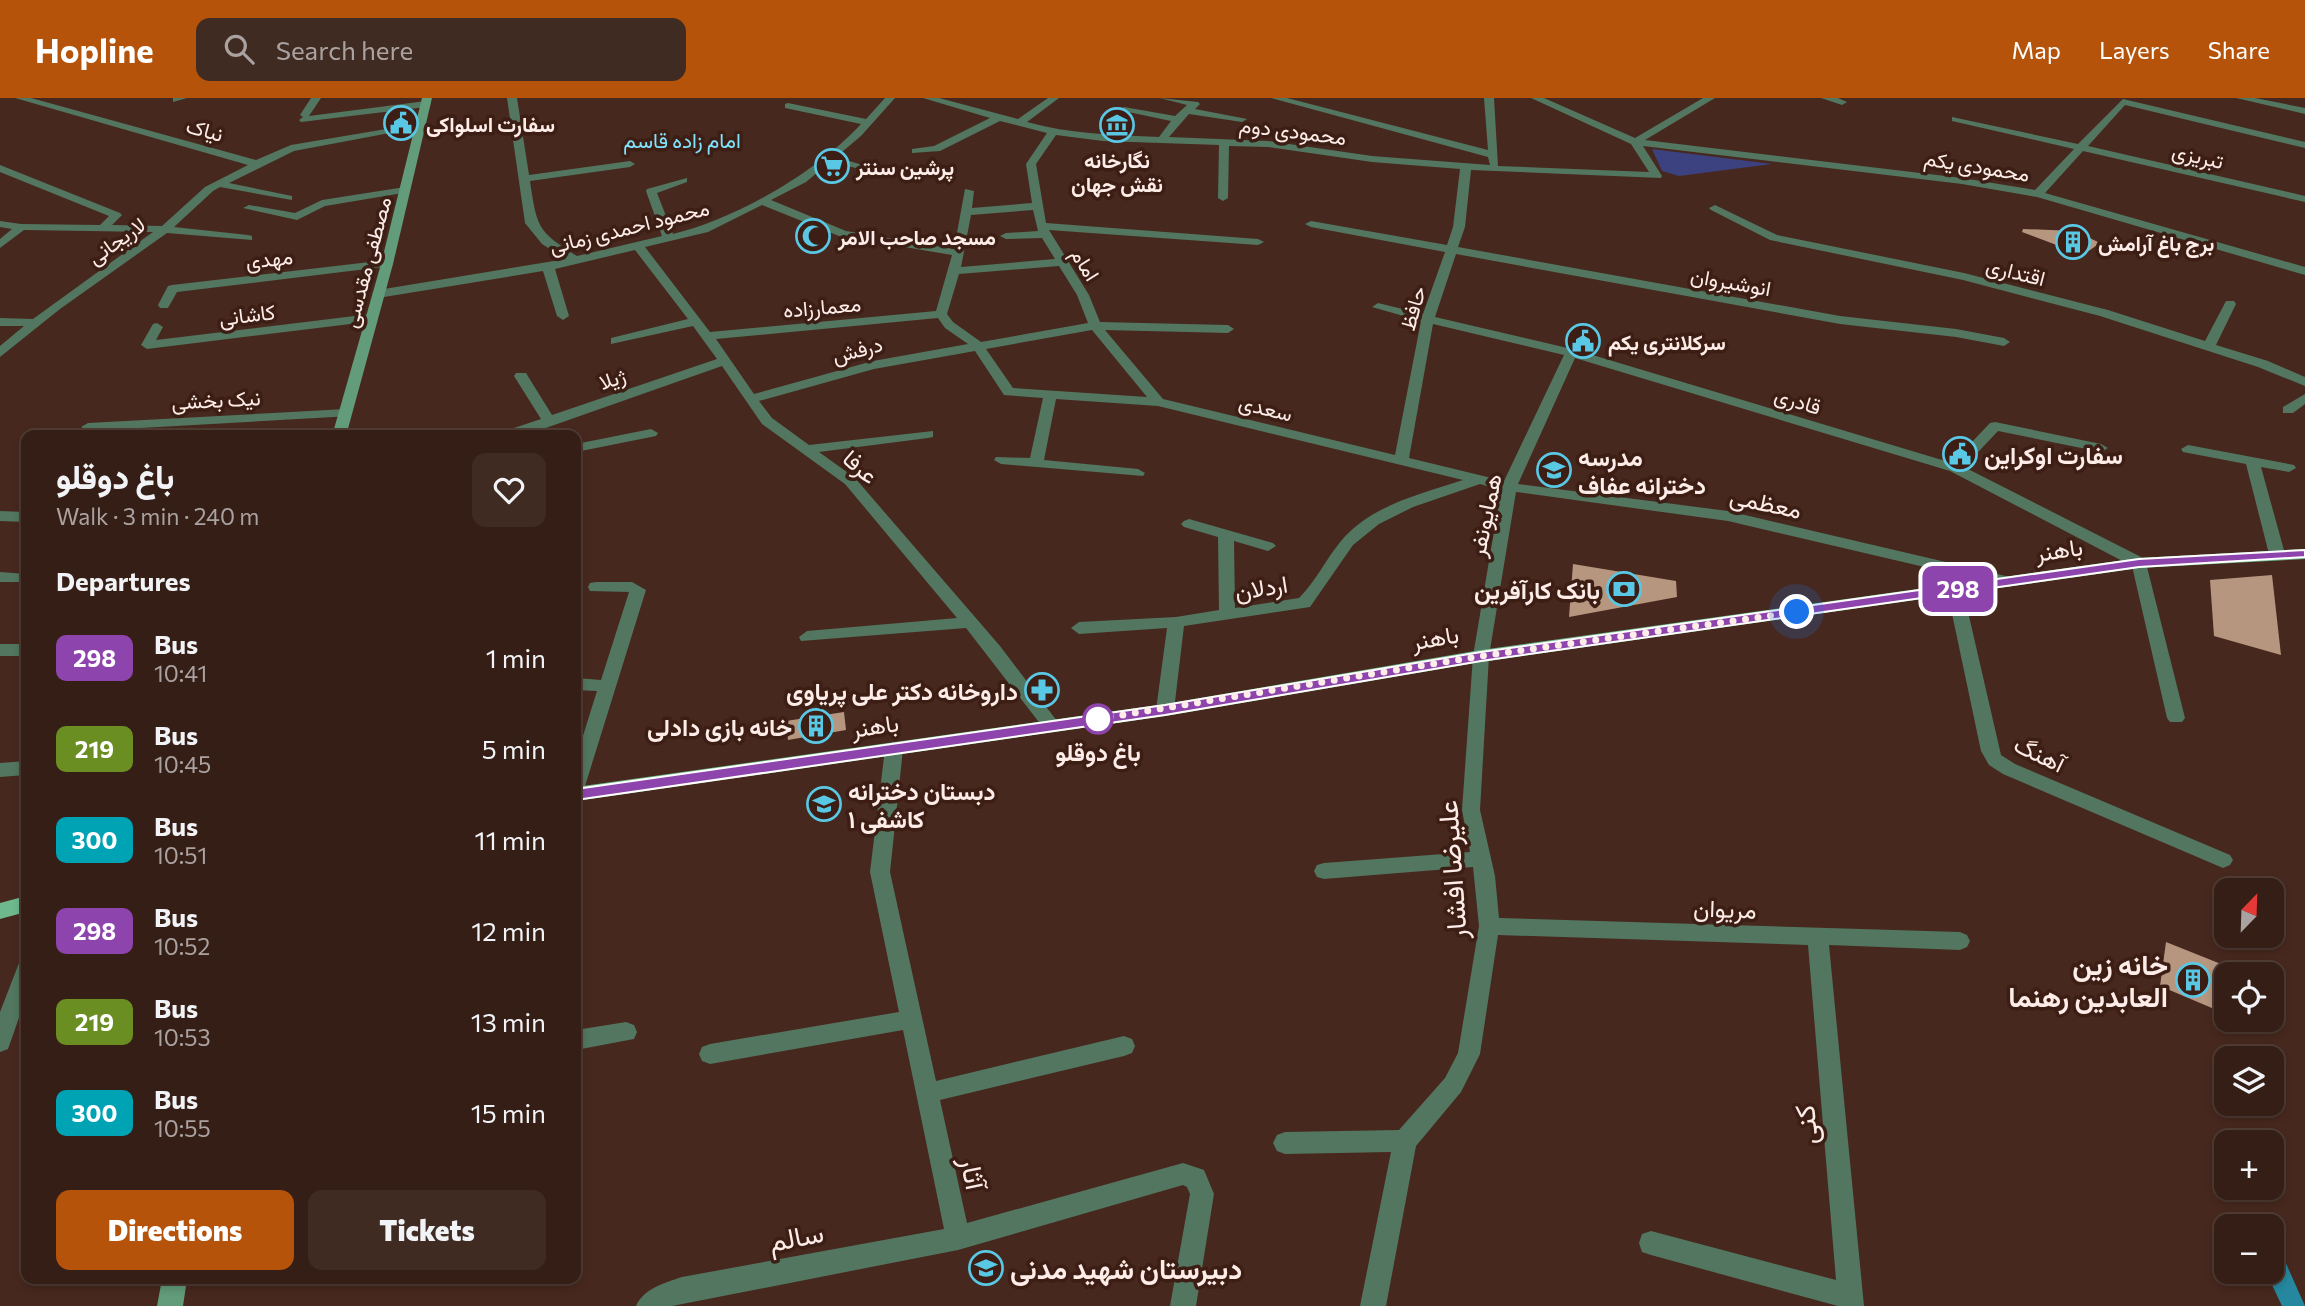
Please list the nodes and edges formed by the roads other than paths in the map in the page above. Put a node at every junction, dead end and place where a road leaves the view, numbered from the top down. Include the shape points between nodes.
1 (20, 98) edge
2 (316, 98) edge
3 (512, 98) edge
4 (890, 98) edge
5 (928, 98) edge
6 (1165, 98) edge
7 (1276, 98) edge
8 (1489, 98) edge
9 (1536, 98) edge
10 (1710, 98) edge
11 (1826, 98) edge
12 (2241, 98) edge
13 (1053, 99) edge
14 (941, 100) edge
15 (427, 101) edge
16 (1555, 101) edge
17 (1842, 102) dead end
18 (788, 106) dead end
19 (1124, 110) dead end
20 (1189, 111) junction
21 (2305, 111) edge
22 (999, 117) junction
23 (1242, 119) dead end
24 (1955, 119) dead end
25 (1177, 120) junction
26 (868, 122) junction
27 (1019, 123) junction
28 (422, 126) junction
29 (1053, 132) junction
30 (1162, 140) junction
31 (1224, 141) junction
32 (1635, 142) junction
33 (2305, 145) edge
34 (2082, 148) junction
35 (916, 151) dead end
36 (1493, 155) junction
37 (829, 159) junction
38 (257, 164) junction
39 (630, 164) dead end
40 (1466, 167) junction
41 (0, 168) edge
42 (865, 169) dead end
43 (1495, 169) junction
44 (525, 179) junction
45 (683, 180) dead end
46 (220, 184) junction
47 (405, 190) junction
48 (969, 191) dead end
49 (2038, 194) junction
50 (288, 198) dead end
51 (1223, 198) dead end
52 (2305, 199) edge
53 (763, 201) junction
54 (1038, 206) junction
55 (249, 208) dead end
56 (1715, 208) dead end
57 (965, 212) junction
58 (0, 224) edge
59 (1311, 224) dead end
60 (21, 227) junction
61 (103, 228) junction
62 (166, 229) junction
63 (1043, 230) junction
64 (1006, 236) dead end
65 (248, 237) dead end
66 (669, 239) junction
67 (1258, 242) dead end
68 (0, 245) edge
69 (638, 246) junction
70 (1453, 250) junction
71 (959, 253) junction
72 (575, 260) junction
73 (1061, 262) junction
74 (387, 264) junction
75 (548, 267) junction
76 (954, 271) junction
77 (2305, 271) edge
78 (378, 295) junction
79 (164, 305) dead end
80 (1378, 307) dead end
81 (2227, 308) dead end
82 (941, 314) junction
83 (563, 316) dead end
84 (371, 318) junction
85 (1428, 318) junction
86 (696, 321) junction
87 (0, 322) edge
88 (35, 323) junction
89 (1095, 326) junction
90 (156, 327) dead end
91 (1228, 329) dead end
92 (707, 336) junction
93 (616, 341) dead end
94 (2004, 342) dead end
95 (977, 345) junction
96 (2209, 346) junction
97 (0, 353) edge
98 (1571, 353) junction
99 (724, 361) junction
100 (521, 376) dead end
101 (2305, 382) edge
102 (1050, 396) junction
103 (2305, 398) edge
104 (750, 399) junction
105 (1158, 402) junction
106 (2288, 410) dead end
107 (346, 413) junction
108 (550, 422) junction
109 (88, 427) dead end
110 (341, 430) edge
111 (522, 430) edge
112 (650, 433) dead end
113 (928, 434) dead end
114 (581, 447) edge
115 (2101, 448) dead end
116 (2188, 449) dead end
117 (804, 450) junction
118 (1001, 460) dead end
119 (1401, 461) junction
120 (2252, 461) junction
121 (1036, 463) junction
122 (1955, 468) junction
123 (2289, 468) dead end
124 (1138, 472) dead end
125 (1478, 480) junction
126 (1509, 487) junction
127 (0, 516) edge
128 (21, 517) edge
129 (1189, 524) dead end
130 (1226, 534) junction
131 (1268, 546) dead end
132 (2277, 554) junction
133 (2305, 554) edge
134 (2139, 563) junction
135 (0, 577) edge
136 (21, 578) dead end
137 (2010, 582) junction
138 (596, 587) dead end
139 (1955, 590) junction
140 (1227, 615) junction
141 (971, 622) junction
142 (1176, 622) junction
143 (1079, 628) dead end
144 (807, 637) dead end
145 (0, 650) edge
146 (21, 650) edge
147 (1481, 656) junction
148 (581, 684) edge
149 (607, 686) junction
150 (1165, 710) junction
151 (2176, 718) dead end
152 (1051, 725) junction
153 (894, 749) junction
154 (21, 768) edge
155 (0, 770) edge
156 (581, 770) edge
157 (581, 793) edge
158 (1482, 859) junction
159 (2223, 860) dead end
160 (1324, 871) dead end
161 (21, 905) edge
162 (0, 911) edge
163 (1489, 926) junction
164 (1818, 938) junction
165 (1960, 941) dead end
166 (21, 983) edge
167 (911, 1018) junction
168 (626, 1032) dead end
169 (581, 1039) edge
170 (0, 1042) edge
171 (1124, 1046) dead end
172 (710, 1054) dead end
173 (927, 1093) junction
174 (1405, 1141) junction
175 (1285, 1143) dead end
176 (958, 1238) junction
177 (1651, 1242) dead end
178 (174, 1284) edge
179 (1850, 1301) edge
180 (170, 1306) edge
181 (649, 1306) edge
182 (1183, 1306) edge
183 (1373, 1306) edge

1 - 38 street, نیاک
2 - 15 street via 305,117
3 - 44 street
4 - 26 street, محمود احمدی زمانی
5 - 14 street, محمودی دوم
6 - 20 street via 1195,104
7 - 36 street
8 - 36 street
9 - 16 street, محمودی یکم
10 - 32 street
11 - 17 street
12 - 21 street
13 - 27 street
14 - 22 street, محمودی دوم
15 - 28 main road, مصطفی مقدسی
16 - 32 street, محمودی یکم
18 - 26 street
19 - 25 street
20 - 23 street
20 - 25 street
22 - 27 street, محمودی دوم
22 - 35 street via 936,149
24 - 34 street, تبریزی
25 - 30 street
26 - 37 street, محمود احمدی زمانی
27 - 29 street, محمودی دوم
28 - 38 street, لاریجانی via 292,148
28 - 47 main road, مصطفی مقدسی
29 - 30 street, محمودی دوم
29 - 54 street, امام via 1031,164
30 - 31 street, محمودی دوم
31 - 40 street, محمودی دوم
31 - 51 street
32 - 43 street, محمودی دوم via 1657,176
32 - 49 street, محمودی یکم
33 - 34 street via 2123,102
34 - 49 street
34 - 52 street, تبریزی
36 - 43 street
37 - 42 street
37 - 53 street, محمود احمدی زمانی
38 - 46 street, لاریجانی
39 - 44 street
40 - 43 street, محمودی دوم
40 - 70 street, حافظ
41 - 61 street via 116,215
44 - 72 street via 531,223 546,242
45 - 66 street via 651,191
46 - 50 street
46 - 62 street, لاریجانی
47 - 55 street via 322,203 297,217
47 - 74 main road, مصطفی مقدسی
48 - 57 street
49 - 77 street, محمودی یکم
53 - 66 street, محمود احمدی زمانی via 709,228
53 - 71 street via 843,234
54 - 57 street
54 - 63 street, امام
56 - 96 street, اقتداری via 1774,238 1964,277
57 - 71 street
58 - 60 street
59 - 70 street, انوشیروان
60 - 61 street
60 - 68 street
61 - 62 street
62 - 65 street
62 - 88 street, لاریجانی
63 - 64 street
63 - 67 street
63 - 73 street, امام
66 - 69 street, محمود احمدی زمانی
69 - 72 street, محمود احمدی زمانی
69 - 86 street, عرفا
70 - 85 street, حافظ
70 - 94 street, انوشیروان via 1840,320
71 - 76 street
72 - 75 street, محمود احمدی زمانی
73 - 76 street
73 - 89 street, امام via 1083,295
74 - 78 main road, مصطفی مقدسی
74 - 79 street, مهدی via 172,289
75 - 78 street, محمود احمدی زمانی
75 - 83 street
76 - 82 street
78 - 84 main road, مصطفی مقدسی
80 - 85 street, قادری
81 - 96 street
82 - 92 street, معمارزاده
82 - 95 street
84 - 90 street, کاشانی via 147,345
84 - 107 main road, مصطفی مقدسی
85 - 98 street, قادری
85 - 119 street, حافظ
86 - 92 street, عرفا
86 - 93 street
87 - 88 street
88 - 97 street, لاریجانی
89 - 91 street, درفش
89 - 95 street, درفش
89 - 105 street, امام
92 - 99 street, عرفا
95 - 102 street, سعدی via 1009,392
95 - 104 street, درفش via 873,365
96 - 101 street, اقتداری
98 - 122 street, قادری
98 - 126 street, همایونفر
99 - 104 street, عرفا
99 - 108 street, ژیلا
100 - 108 street
102 - 105 street, سعدی
102 - 121 street
103 - 106 street
104 - 117 street, عرفا via 767,421
105 - 119 street, سعدی
107 - 109 street, نیک بخشی
107 - 110 main road, مصطفی مقدسی
108 - 111 street, ژیلا
112 - 114 street
113 - 117 street
115 - 122 street via 1995,426
116 - 120 street
117 - 141 street, عرفا via 850,481
118 - 121 street
119 - 125 street, سعدی
120 - 123 street
120 - 132 street
121 - 124 street
122 - 134 street, قادری
125 - 126 street, سعدی
125 - 140 street, اردلان via 1378,517 1348,541 1304,603
126 - 137 street, معظمی via 1728,516
126 - 147 street, همایونفر
127 - 128 street
129 - 130 street
130 - 131 street
130 - 140 street
132 - 133 main road, باهنر
132 - 134 main road, باهنر
134 - 137 main road, باهنر
134 - 151 street
135 - 136 street
137 - 139 main road, باهنر
138 - 149 street via 638,590
139 - 147 main road, باهنر
139 - 159 street, آهنگ via 1995,760
140 - 142 street, اردلان
141 - 144 street
141 - 152 street, عرفا
142 - 143 street, اردلان
142 - 150 street
145 - 146 street
147 - 150 main road, باهنر
147 - 158 street, علیرضا افشار via 1471,810
148 - 149 street
149 - 156 street
150 - 152 main road, باهنر
152 - 153 main road, باهنر
153 - 157 main road, باهنر
153 - 167 street, آثار via 880,872
154 - 155 street
158 - 160 street
158 - 163 street, علیرضا افشار
161 - 162 main road
163 - 164 street, مریوان
163 - 174 street, علیرضا افشار via 1469,1054 1453,1085
164 - 165 street, مریوان
164 - 179 street, کنی
166 - 170 street
167 - 172 street
167 - 173 street, آثار
168 - 169 street
171 - 173 street
173 - 176 street, آثار
174 - 175 street
174 - 183 street, علیرضا افشار
176 - 181 street, سالم via 682,1290
176 - 182 street via 1183,1174 1196,1178 1202,1194
177 - 179 street
178 - 180 main road

